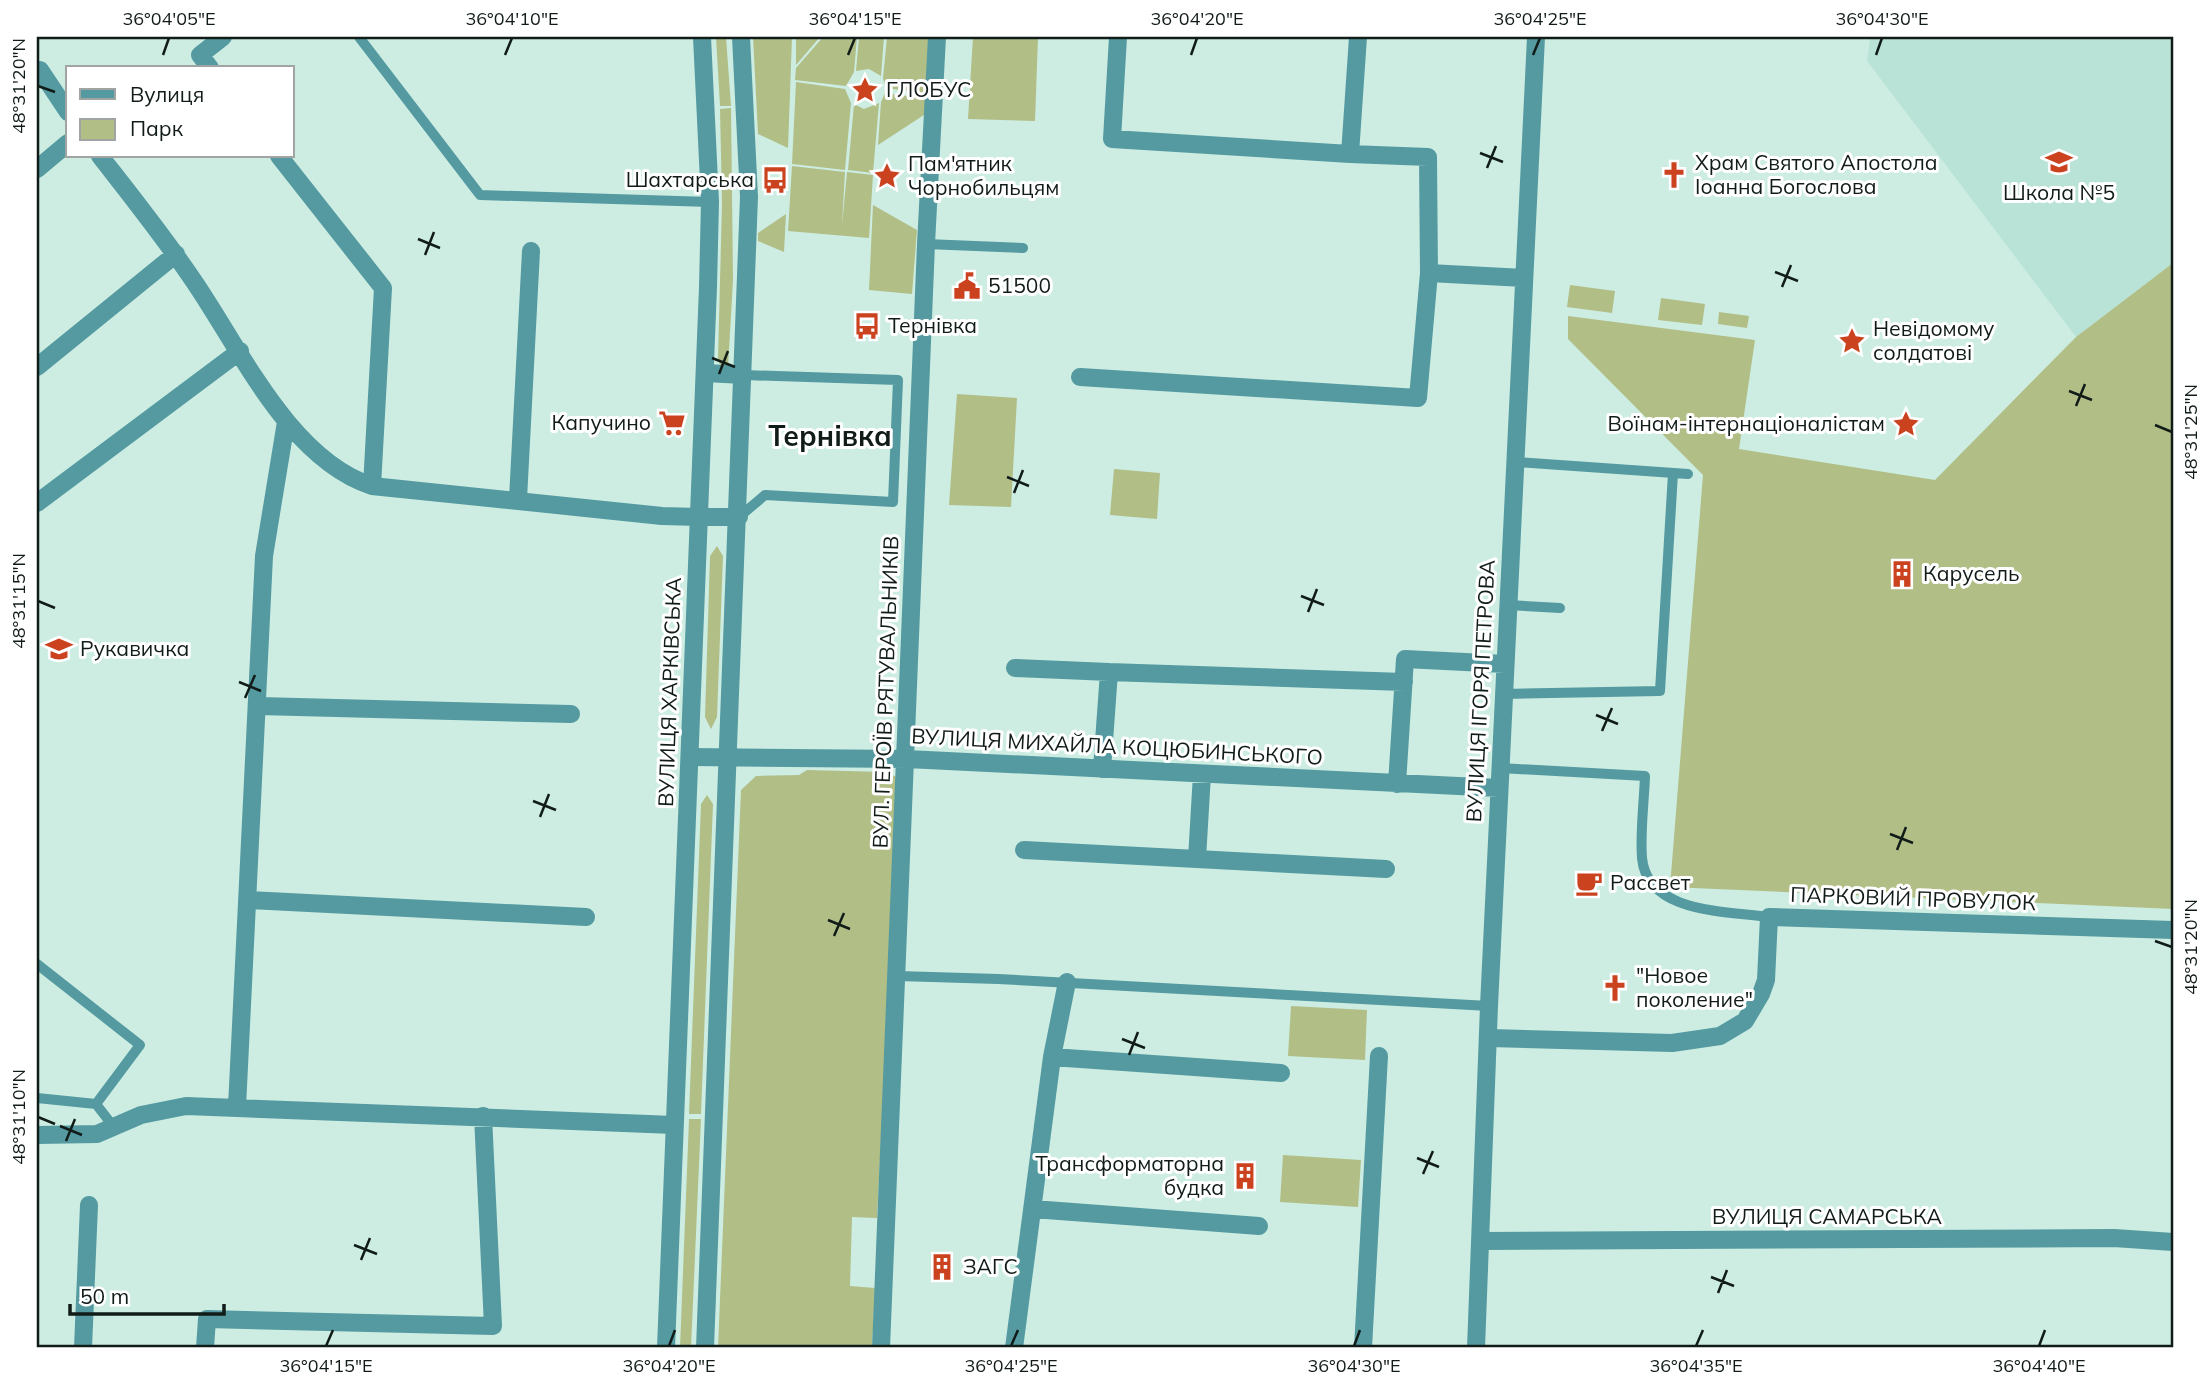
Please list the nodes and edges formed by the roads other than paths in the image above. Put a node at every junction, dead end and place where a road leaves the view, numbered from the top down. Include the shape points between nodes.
1 (223, 37) edge
2 (359, 37) edge
3 (702, 37) edge
4 (741, 37) edge
5 (937, 37) edge
6 (1118, 37) edge
7 (1358, 37) edge
8 (1536, 37) edge
9 (208, 66) edge
10 (40, 70) dead end
11 (66, 109) edge
12 (66, 146) edge
13 (1350, 155) junction
14 (102, 158) edge
15 (281, 158) edge
16 (37, 169) edge
17 (710, 202) junction
18 (926, 244) junction
19 (1023, 248) dead end
20 (530, 251) dead end
21 (176, 254) junction
22 (1429, 273) junction
23 (1524, 278) junction
24 (240, 351) junction
25 (37, 367) edge
26 (706, 373) junction
27 (743, 374) junction
28 (1080, 377) dead end
29 (286, 422) junction
30 (1516, 462) junction
31 (1673, 473) junction
32 (1688, 474) dead end
33 (372, 486) junction
34 (518, 499) junction
35 (37, 503) edge
36 (699, 517) junction
37 (738, 517) junction
38 (1508, 605) junction
39 (1560, 608) dead end
40 (1505, 664) junction
41 (1015, 668) dead end
42 (1109, 672) junction
43 (1404, 682) junction
44 (1504, 694) junction
45 (259, 706) junction
46 (571, 714) dead end
47 (690, 757) junction
48 (730, 757) junction
49 (907, 759) junction
50 (1500, 768) junction
51 (1102, 769) junction
52 (1202, 774) junction
53 (1397, 784) junction
54 (1499, 788) junction
55 (1024, 850) dead end
56 (1197, 859) junction
57 (1386, 869) dead end
58 (250, 900) junction
59 (586, 917) dead end
60 (1769, 917) junction
61 (2173, 930) edge
62 (37, 964) edge
63 (898, 976) junction
64 (1067, 982) junction
65 (1489, 1006) junction
66 (1490, 1038) junction
67 (1379, 1056) dead end
68 (1052, 1057) junction
69 (1281, 1073) dead end
70 (37, 1098) edge
71 (96, 1104) junction
72 (237, 1107) junction
73 (483, 1116) junction
74 (674, 1125) junction
75 (113, 1126) junction
76 (37, 1135) edge
77 (89, 1205) dead end
78 (1033, 1209) junction
79 (1259, 1226) dead end
80 (1482, 1241) junction
81 (2173, 1242) edge
82 (83, 1348) edge
83 (205, 1348) edge
84 (666, 1348) edge
85 (705, 1348) edge
86 (881, 1348) edge
87 (1014, 1348) edge
88 (1363, 1348) edge
89 (1476, 1348) edge

1 - 9 street via 200,55
2 - 17 lane via 480,195
3 - 17 street, ВУЛИЦЯ ХАРКІВСЬКА
4 - 27 street via 749,197
5 - 18 street, ВУЛ. ГЕРОЇВ РЯТУВАЛЬНИКІВ
6 - 13 street via 1112,139
7 - 13 street
8 - 23 street, ВУЛИЦЯ ІГОРЯ ПЕТРОВА
10 - 11 street
12 - 16 street
13 - 22 street via 1428,157
14 - 21 street
15 - 33 street via 383,288
17 - 26 street, ВУЛИЦЯ ХАРКІВСЬКА
18 - 19 lane
18 - 49 street, ВУЛ. ГЕРОЇВ РЯТУВАЛЬНИКІВ
20 - 34 street
21 - 24 street
21 - 25 street
22 - 23 street
22 - 28 street via 1418,398
23 - 30 street, ВУЛИЦЯ ІГОРЯ ПЕТРОВА
24 - 29 street
24 - 35 street
26 - 27 street
26 - 36 street, ВУЛИЦЯ ХАРКІВСЬКА
27 - 37 street
27 - 37 lane via 898,380 893,502 765,495
29 - 33 street via 336,469
29 - 45 street via 264,556
30 - 31 lane
30 - 38 street, ВУЛИЦЯ ІГОРЯ ПЕТРОВА
31 - 32 lane
31 - 44 lane via 1660,691
33 - 34 street
34 - 36 street
36 - 37 street
36 - 47 street, ВУЛИЦЯ ХАРКІВСЬКА
37 - 48 street
38 - 39 lane
38 - 40 street, ВУЛИЦЯ ІГОРЯ ПЕТРОВА
40 - 43 street via 1405,659
40 - 44 street, ВУЛИЦЯ ІГОРЯ ПЕТРОВА
41 - 42 street
42 - 43 street
42 - 51 street
43 - 53 street
44 - 50 street, ВУЛИЦЯ ІГОРЯ ПЕТРОВА
45 - 46 street
45 - 58 street
47 - 48 street, ВУЛИЦЯ МИХАЙЛА КОЦЮБИНСЬКОГО
47 - 74 street, ВУЛИЦЯ ХАРКІВСЬКА
48 - 49 street, ВУЛИЦЯ МИХАЙЛА КОЦЮБИНСЬКОГО
48 - 85 street
49 - 51 street, ВУЛИЦЯ МИХАЙЛА КОЦЮБИНСЬКОГО
49 - 63 street, ВУЛ. ГЕРОЇВ РЯТУВАЛЬНИКІВ
50 - 54 street, ВУЛИЦЯ ІГОРЯ ПЕТРОВА
50 - 60 lane via 1645,776 1642,859 1655,886 1680,903
51 - 52 street, ВУЛИЦЯ МИХАЙЛА КОЦЮБИНСЬКОГО
52 - 53 street, ВУЛИЦЯ МИХАЙЛА КОЦЮБИНСЬКОГО
52 - 56 street
53 - 54 street, ВУЛИЦЯ МИХАЙЛА КОЦЮБИНСЬКОГО
54 - 65 street, ВУЛИЦЯ ІГОРЯ ПЕТРОВА
55 - 56 street
56 - 57 street
58 - 59 street
58 - 72 street
60 - 61 street, ПАРКОВИЙ ПРОВУЛОК
60 - 66 street, ПАРКОВИЙ ПРОВУЛОК via 1766,980 1761,994 1745,1021 1720,1036 1672,1042
62 - 71 lane via 140,1045
63 - 64 lane
63 - 86 street, ВУЛ. ГЕРОЇВ РЯТУВАЛЬНИКІВ
64 - 65 lane
64 - 68 street
65 - 66 street, ВУЛИЦЯ ІГОРЯ ПЕТРОВА
66 - 80 street, ВУЛИЦЯ ІГОРЯ ПЕТРОВА
67 - 88 street
68 - 69 street
68 - 78 street
70 - 71 lane
71 - 75 lane
72 - 73 street
72 - 75 street via 162,1109
73 - 74 street
73 - 83 street via 494,1326 207,1319
74 - 84 street, ВУЛИЦЯ ХАРКІВСЬКА
75 - 76 street via 97,1134
77 - 82 street
78 - 79 street
78 - 87 street
80 - 81 street, ВУЛИЦЯ САМАРСЬКА via 2114,1238
80 - 89 street, ВУЛИЦЯ ІГОРЯ ПЕТРОВА

